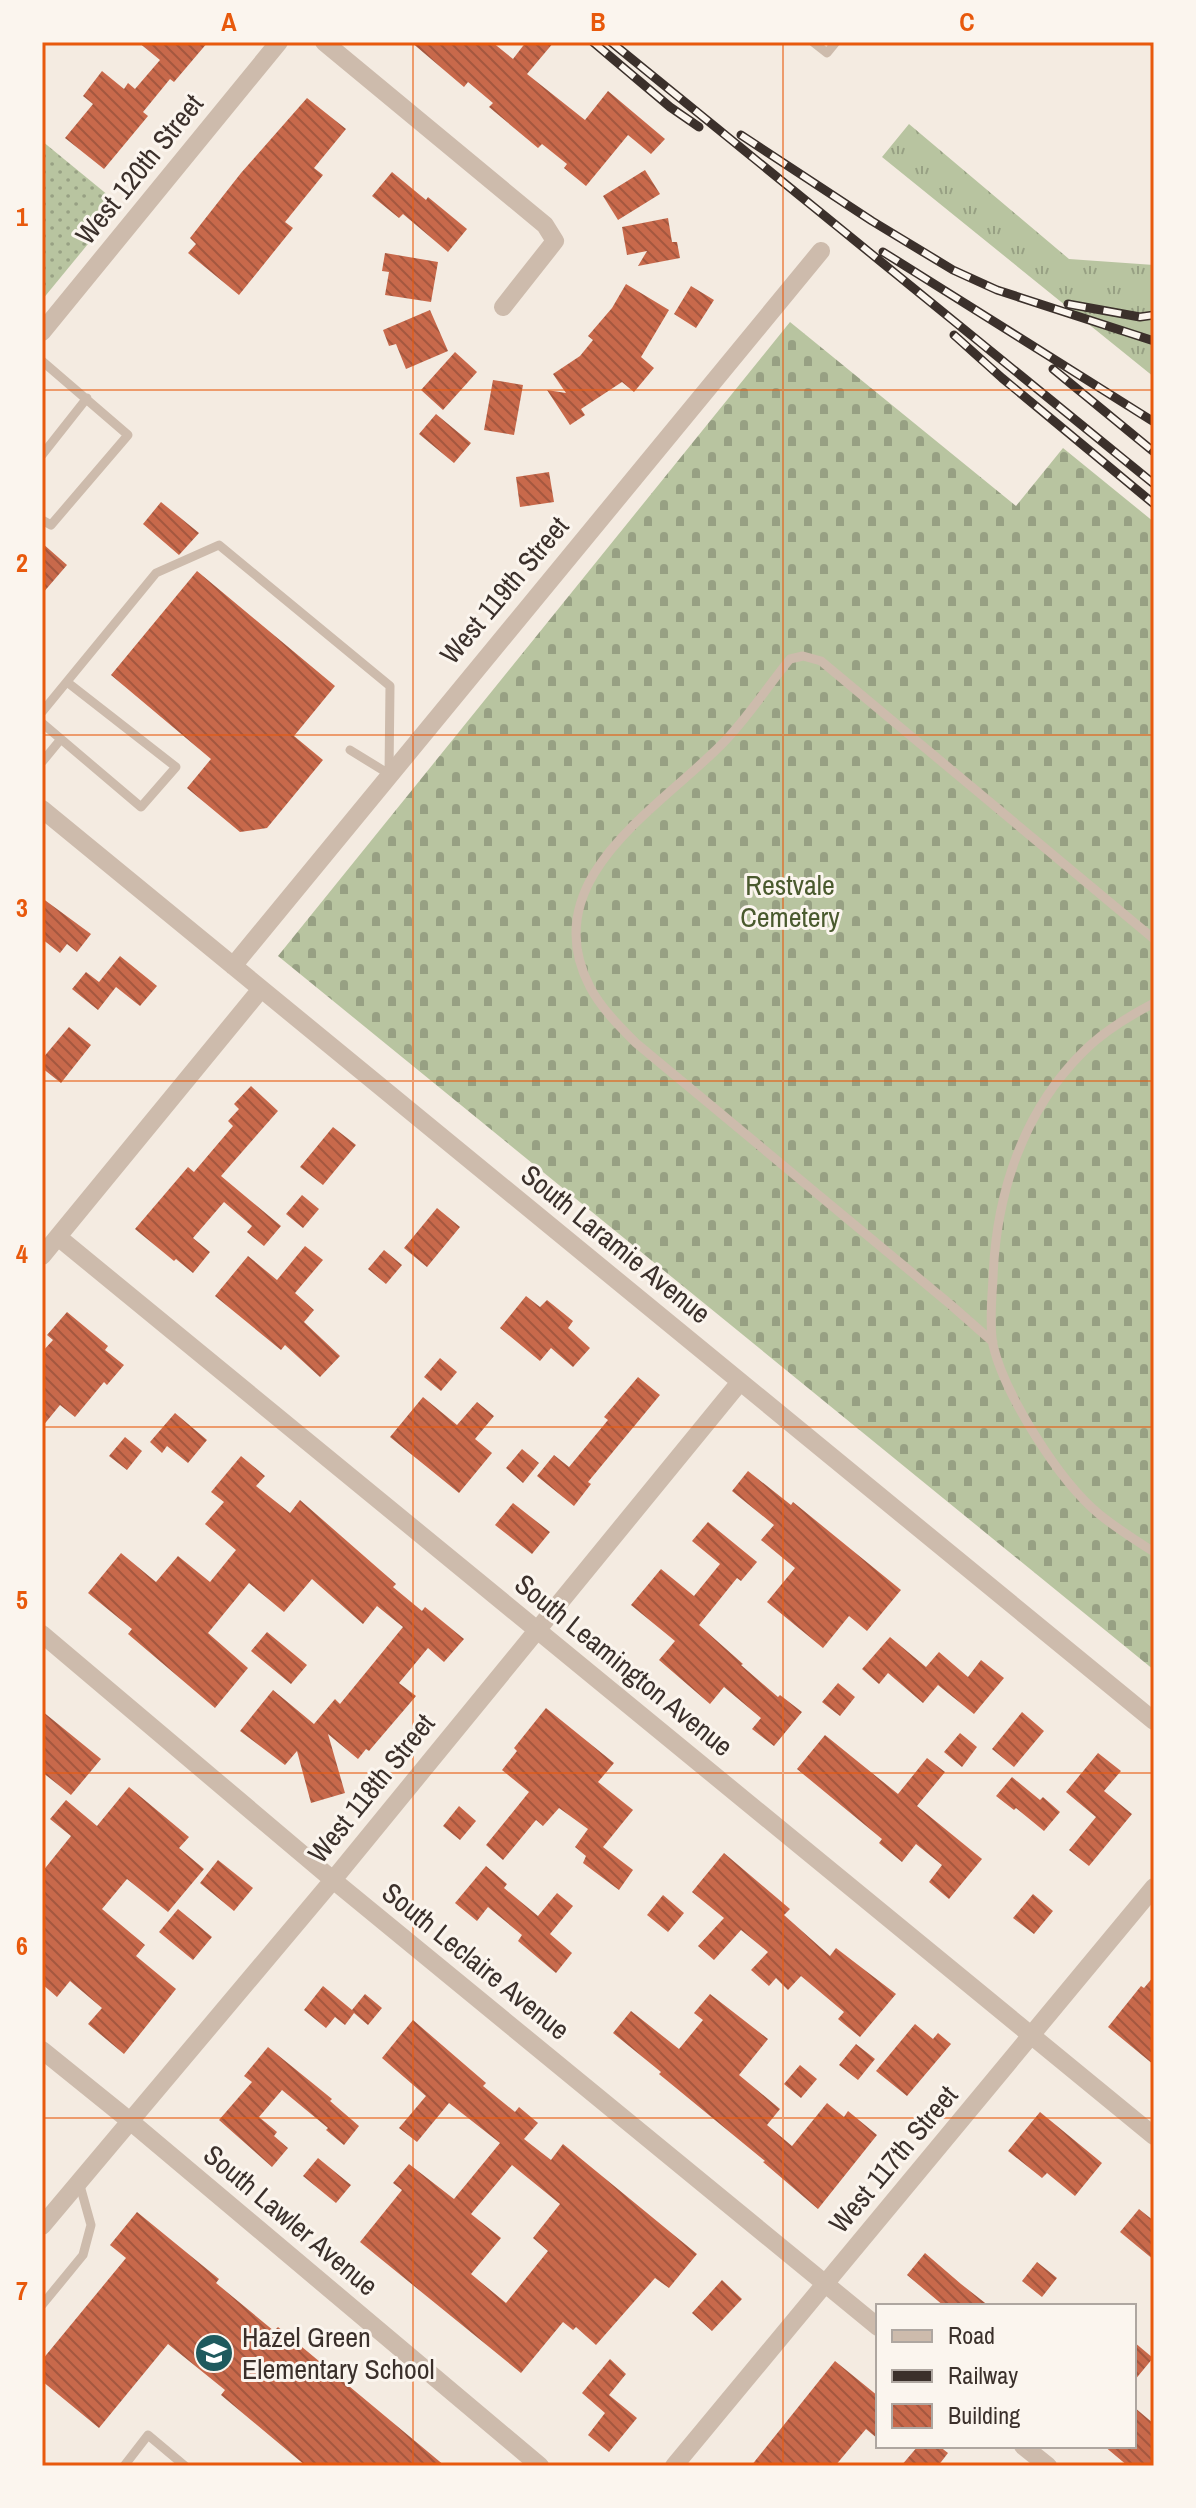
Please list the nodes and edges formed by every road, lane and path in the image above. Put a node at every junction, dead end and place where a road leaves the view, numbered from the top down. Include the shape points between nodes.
1 (279, 42) edge
2 (324, 42) edge
3 (813, 42) edge
4 (836, 42) edge
5 (821, 251) dead end
6 (503, 307) dead end
7 (42, 332) edge
8 (42, 361) edge
9 (87, 398) junction
10 (42, 455) edge
11 (42, 520) edge
12 (67, 682) junction
13 (42, 712) edge
14 (42, 723) edge
15 (61, 739) junction
16 (350, 750) dead end
17 (42, 762) edge
18 (389, 774) junction
19 (42, 809) edge
20 (1154, 939) edge
21 (233, 966) junction
22 (261, 989) junction
23 (1154, 1003) edge
24 (58, 1237) junction
25 (42, 1256) edge
26 (993, 1342) junction
27 (740, 1382) junction
28 (1154, 1552) edge
29 (536, 1629) junction
30 (42, 1634) edge
31 (1154, 1721) edge
32 (333, 1880) junction
33 (1154, 1887) edge
34 (1032, 2036) junction
35 (42, 2050) edge
36 (130, 2121) junction
37 (1154, 2136) edge
38 (79, 2182) junction
39 (42, 2226) edge
40 (826, 2284) junction
41 (42, 2305) edge
42 (876, 2325) edge
43 (1026, 2448) edge
44 (124, 2466) edge
45 (185, 2466) edge
46 (540, 2466) edge
47 (674, 2466) edge
48 (1048, 2466) edge

1 - 7 street, West 120th Street
2 - 6 street via 545,225 555,241
3 - 4 lane via 827,53
5 - 18 street, West 119th Street
8 - 9 lane
9 - 10 lane
9 - 11 lane via 128,435 51,525
12 - 13 lane
12 - 15 lane via 176,767 141,807
12 - 18 lane via 156,573 219,545 390,686
14 - 15 lane
15 - 17 lane
16 - 18 lane
18 - 21 street, West 119th Street
19 - 21 street, South Laramie Avenue
20 - 26 lane via 821,661 803,656 790,659 722,744 620,838 588,883 575,937 590,987 610,1016
21 - 22 street, South Laramie Avenue
22 - 24 street
22 - 27 street, South Laramie Avenue
23 - 26 lane via 1085,1049 1046,1097 1013,1162 996,1228
24 - 25 street
24 - 29 street, South Leamington Avenue
26 - 28 lane via 1006,1381 1072,1487 1098,1513
27 - 29 street, West 118th Street
27 - 31 street, South Laramie Avenue
29 - 32 street, West 118th Street
29 - 34 street, South Leamington Avenue
30 - 32 street, South Leclaire Avenue
32 - 36 street, West 118th Street
32 - 40 street, South Leclaire Avenue
33 - 34 street, West 117th Street
34 - 37 street, South Leamington Avenue
34 - 40 street, West 117th Street
35 - 36 street, South Lawler Avenue
36 - 38 street, West 118th Street
36 - 46 street, South Lawler Avenue
38 - 39 street, West 118th Street
38 - 41 lane via 91,2225 83,2255
40 - 42 street, South Leclaire Avenue
40 - 47 street, West 117th Street
43 - 48 street
44 - 45 lane via 148,2435

